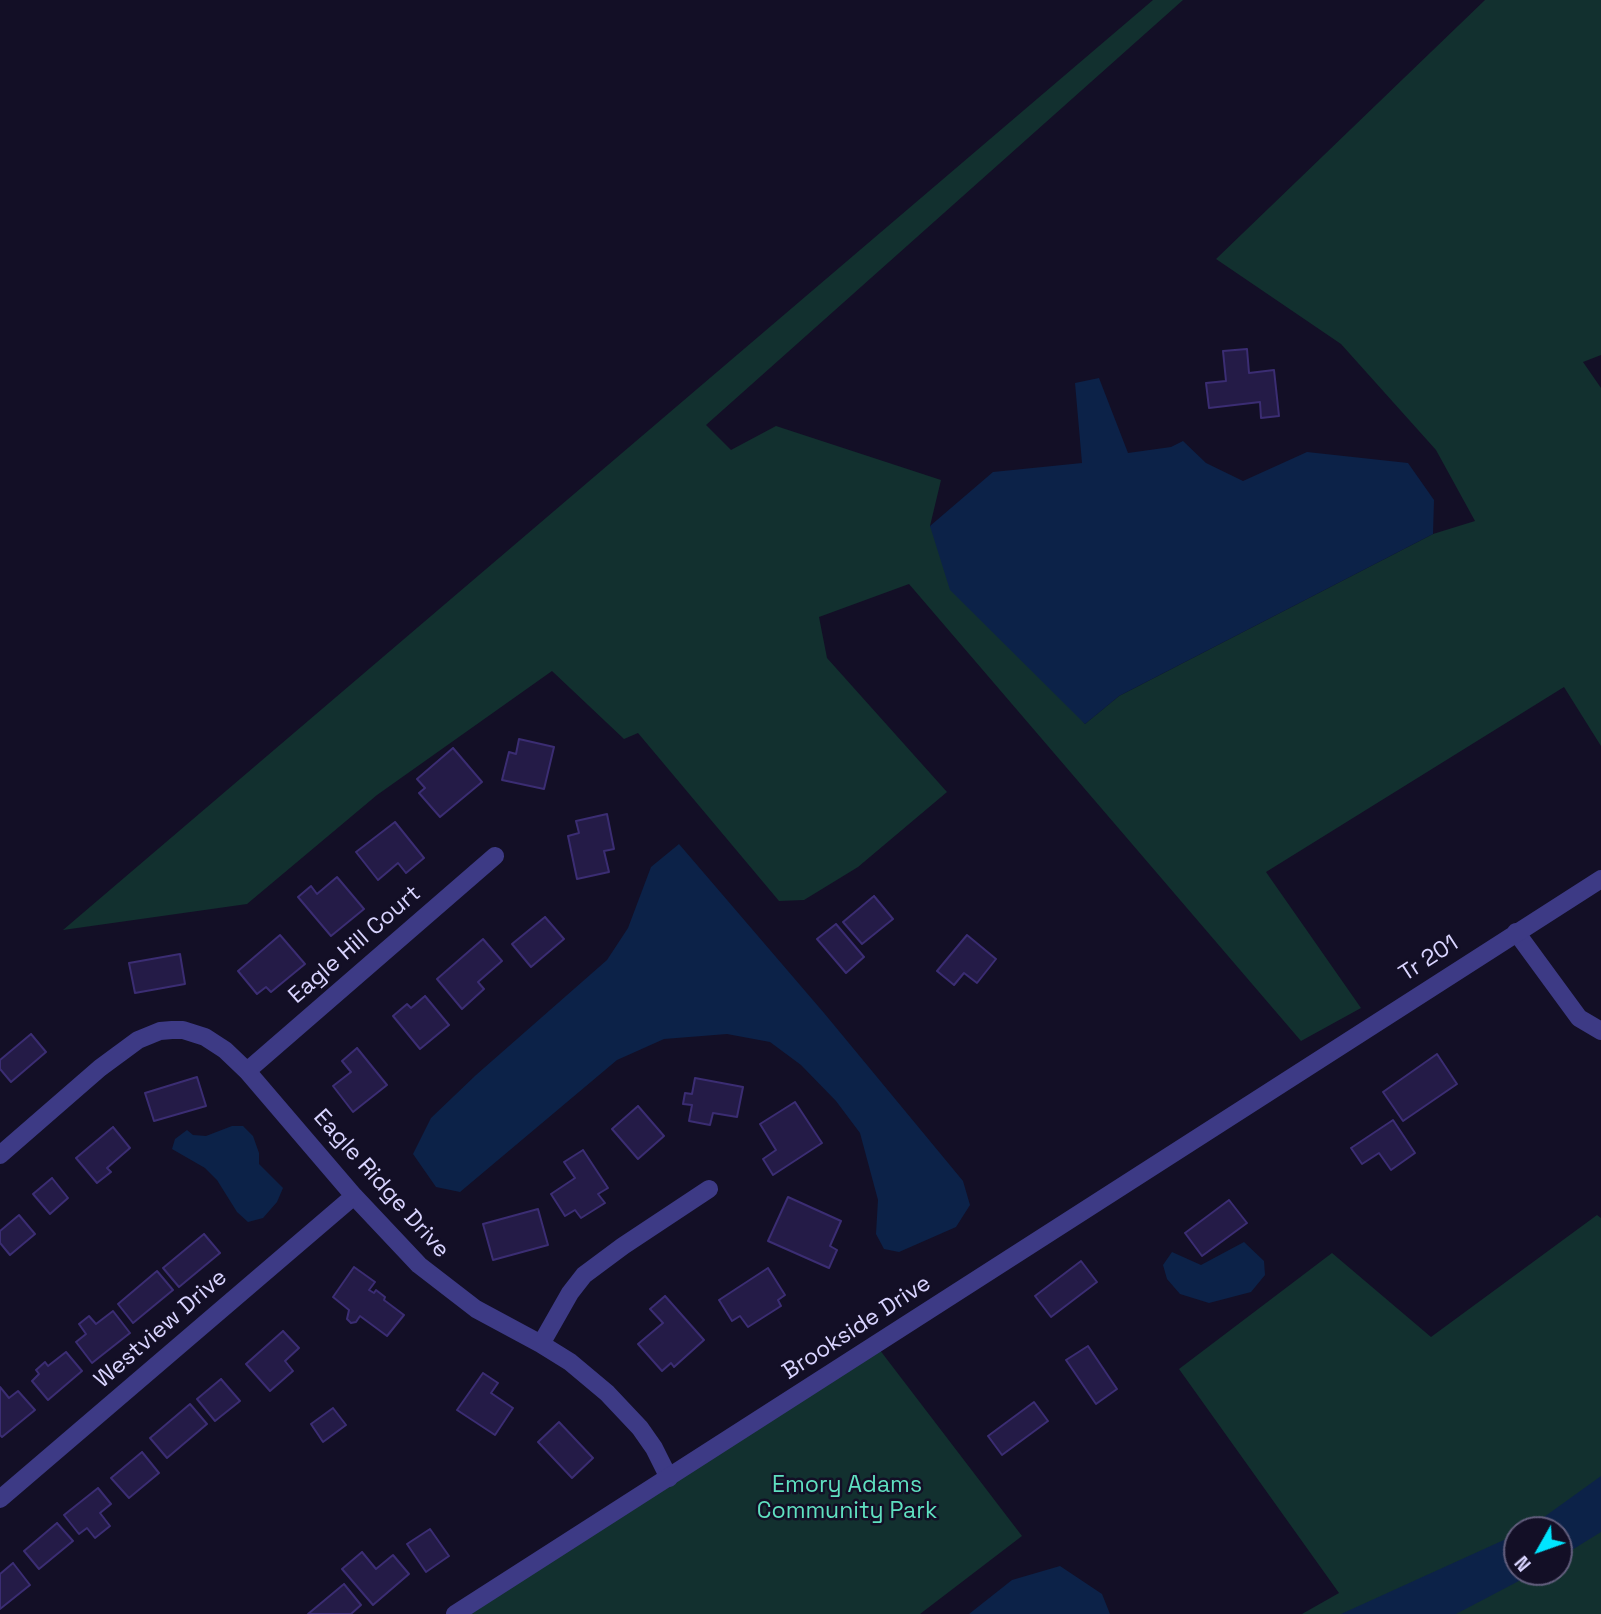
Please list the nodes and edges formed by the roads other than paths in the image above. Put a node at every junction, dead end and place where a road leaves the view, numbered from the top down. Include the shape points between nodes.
1 (495, 856) dead end
2 (1601, 879) edge
3 (1516, 932) junction
4 (1601, 1031) edge
5 (247, 1072) junction
6 (1284, 1082) joint
7 (0, 1155) edge
8 (709, 1189) dead end
9 (354, 1196) junction
10 (541, 1344) junction
11 (669, 1478) junction
12 (0, 1499) edge
13 (455, 1614) edge

1 - 5 street, Eagle Hill Court
2 - 3 street, Tr 201
3 - 4 street via 1579,1018
3 - 6 street, Tr 201
5 - 7 street, Eagle Ridge Drive via 216,1042 183,1030 160,1031 128,1046
5 - 9 street, Eagle Ridge Drive
6 - 11 street, Brookside Drive
8 - 10 street via 584,1275
9 - 10 street, Eagle Ridge Drive via 437,1281 476,1309
9 - 12 street, Westview Drive
10 - 11 street, Eagle Ridge Drive via 590,1377 624,1410 654,1448
11 - 13 street, Brookside Drive

